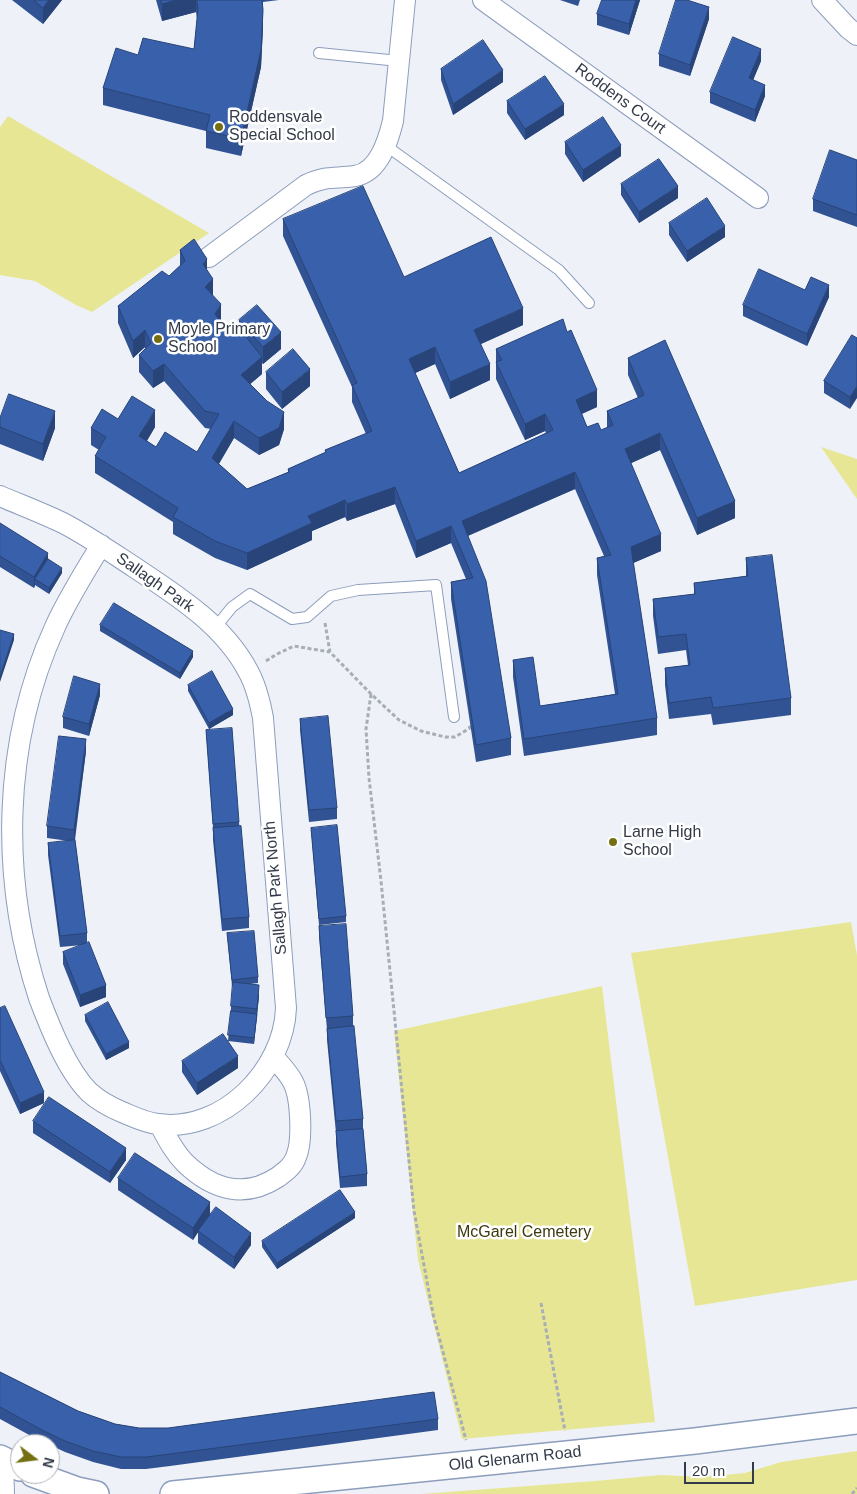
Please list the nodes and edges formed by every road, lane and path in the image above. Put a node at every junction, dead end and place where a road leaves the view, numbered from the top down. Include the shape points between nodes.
1 (405, 0) edge
2 (483, 0) edge
3 (822, 0) edge
4 (857, 35) edge
5 (319, 53) dead end
6 (399, 61) junction
7 (385, 145) junction
8 (758, 198) dead end
9 (209, 257) dead end
10 (589, 302) dead end
11 (0, 496) edge
12 (101, 545) junction
13 (319, 606) junction
14 (215, 628) junction
15 (330, 652) junction
16 (249, 672) junction
17 (370, 694) junction
18 (262, 718) joint
19 (454, 718) joint
20 (274, 1057) junction
21 (160, 1125) junction
22 (540, 1303) dead end
23 (857, 1421) edge
24 (569, 1454) junction
25 (8, 1462) edge
26 (475, 1464) junction
27 (60, 1484) edge
28 (857, 1488) edge
29 (4, 1494) edge
30 (96, 1494) edge
31 (173, 1494) edge
32 (852, 1494) edge

1 - 6 street
2 - 8 street, Roddens Court
3 - 4 street
5 - 6 lane
6 - 7 street via 395,112
7 - 9 street via 374,165 366,172 358,176 325,178 306,185
7 - 10 lane via 559,270
11 - 12 street, Sallagh Park
12 - 14 street, Sallagh Park via 179,597
12 - 21 street via 54,628 29,697 13,772 10,809 12,875 24,955 64,1056 82,1083 99,1100 138,1119
13 - 14 lane via 307,617 292,619 250,594 232,607
13 - 15 path via 325,613
13 - 19 lane via 331,596 358,590 436,585
14 - 16 street, Sallagh Park
15 - 16 path via 294,646
15 - 17 path
16 - 18 street, Sallagh Park
17 - 19 path via 399,720 421,731 455,738 470,728 467,715
17 - 26 path via 366,729 368,778 414,1212 433,1314
18 - 20 street, Sallagh Park North via 286,1008 284,1030
20 - 21 street via 254,1084 228,1108 189,1122
20 - 21 street via 294,1086 300,1132 300,1146 294,1162 274,1180 243,1190 218,1185 185,1163
22 - 24 path
23 - 24 street, Old Glenarm Road
24 - 26 street, Old Glenarm Road
25 - 29 street
26 - 31 street, Old Glenarm Road
27 - 30 street
28 - 32 path

